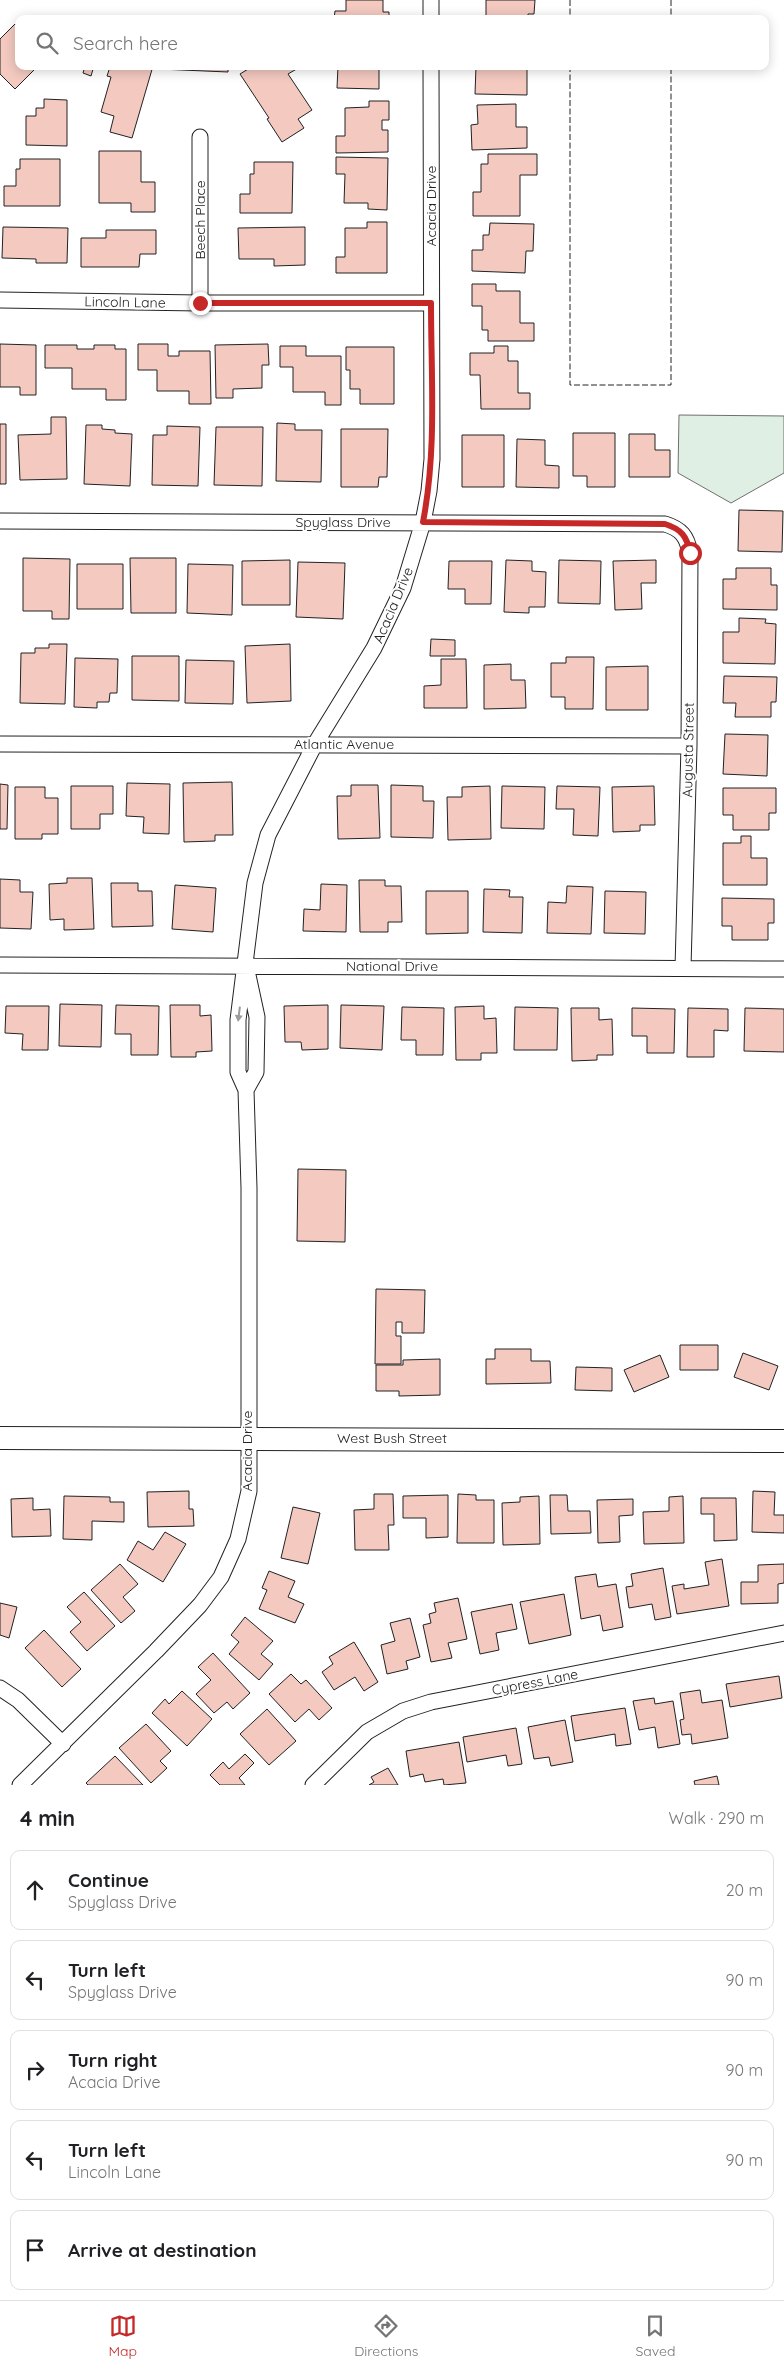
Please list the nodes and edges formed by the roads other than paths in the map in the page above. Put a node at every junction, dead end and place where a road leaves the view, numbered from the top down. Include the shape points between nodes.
1 (431, 0) edge
2 (431, 15) edge
3 (431, 70) edge
4 (200, 137) dead end
5 (0, 300) edge
6 (200, 303) junction
7 (431, 303) junction
8 (0, 521) edge
9 (423, 522) junction
10 (683, 534) joint
11 (0, 744) edge
12 (315, 744) junction
13 (689, 746) junction
14 (0, 964) edge
15 (246, 966) junction
16 (683, 968) junction
17 (784, 969) edge
18 (0, 1438) edge
19 (248, 1438) junction
20 (784, 1441) edge
21 (784, 1633) edge
22 (0, 1688) edge
23 (63, 1744) junction
24 (20, 1785) edge
25 (313, 1785) edge

1 - 2 street
3 - 7 street, Acacia Drive
4 - 6 street, Beech Place
5 - 6 street, Lincoln Lane
6 - 7 street, Lincoln Lane
7 - 9 street, Acacia Drive via 432,460
8 - 9 street, Spyglass Drive
9 - 10 street, Spyglass Drive via 665,524
9 - 12 street, Acacia Drive via 403,588 374,648
10 - 13 street, Augusta Street via 690,553
11 - 12 street, Atlantic Avenue
12 - 13 street, Atlantic Avenue
12 - 15 street, Acacia Drive via 268,835 255,883
13 - 16 street, Augusta Street
14 - 15 street, National Drive
15 - 16 street, National Drive
15 - 19 street, Acacia Drive via 238,1020 238,1072 246,1090 249,1188
16 - 17 street, National Drive
18 - 19 main road, West Bush Street
19 - 20 main road, West Bush Street
19 - 23 street, Acacia Drive via 248,1491 244,1514 238,1539 221,1577 156,1651
21 - 25 street, Cypress Lane via 431,1702 404,1711 367,1732
22 - 23 street via 18,1700
23 - 24 street, Acacia Drive

